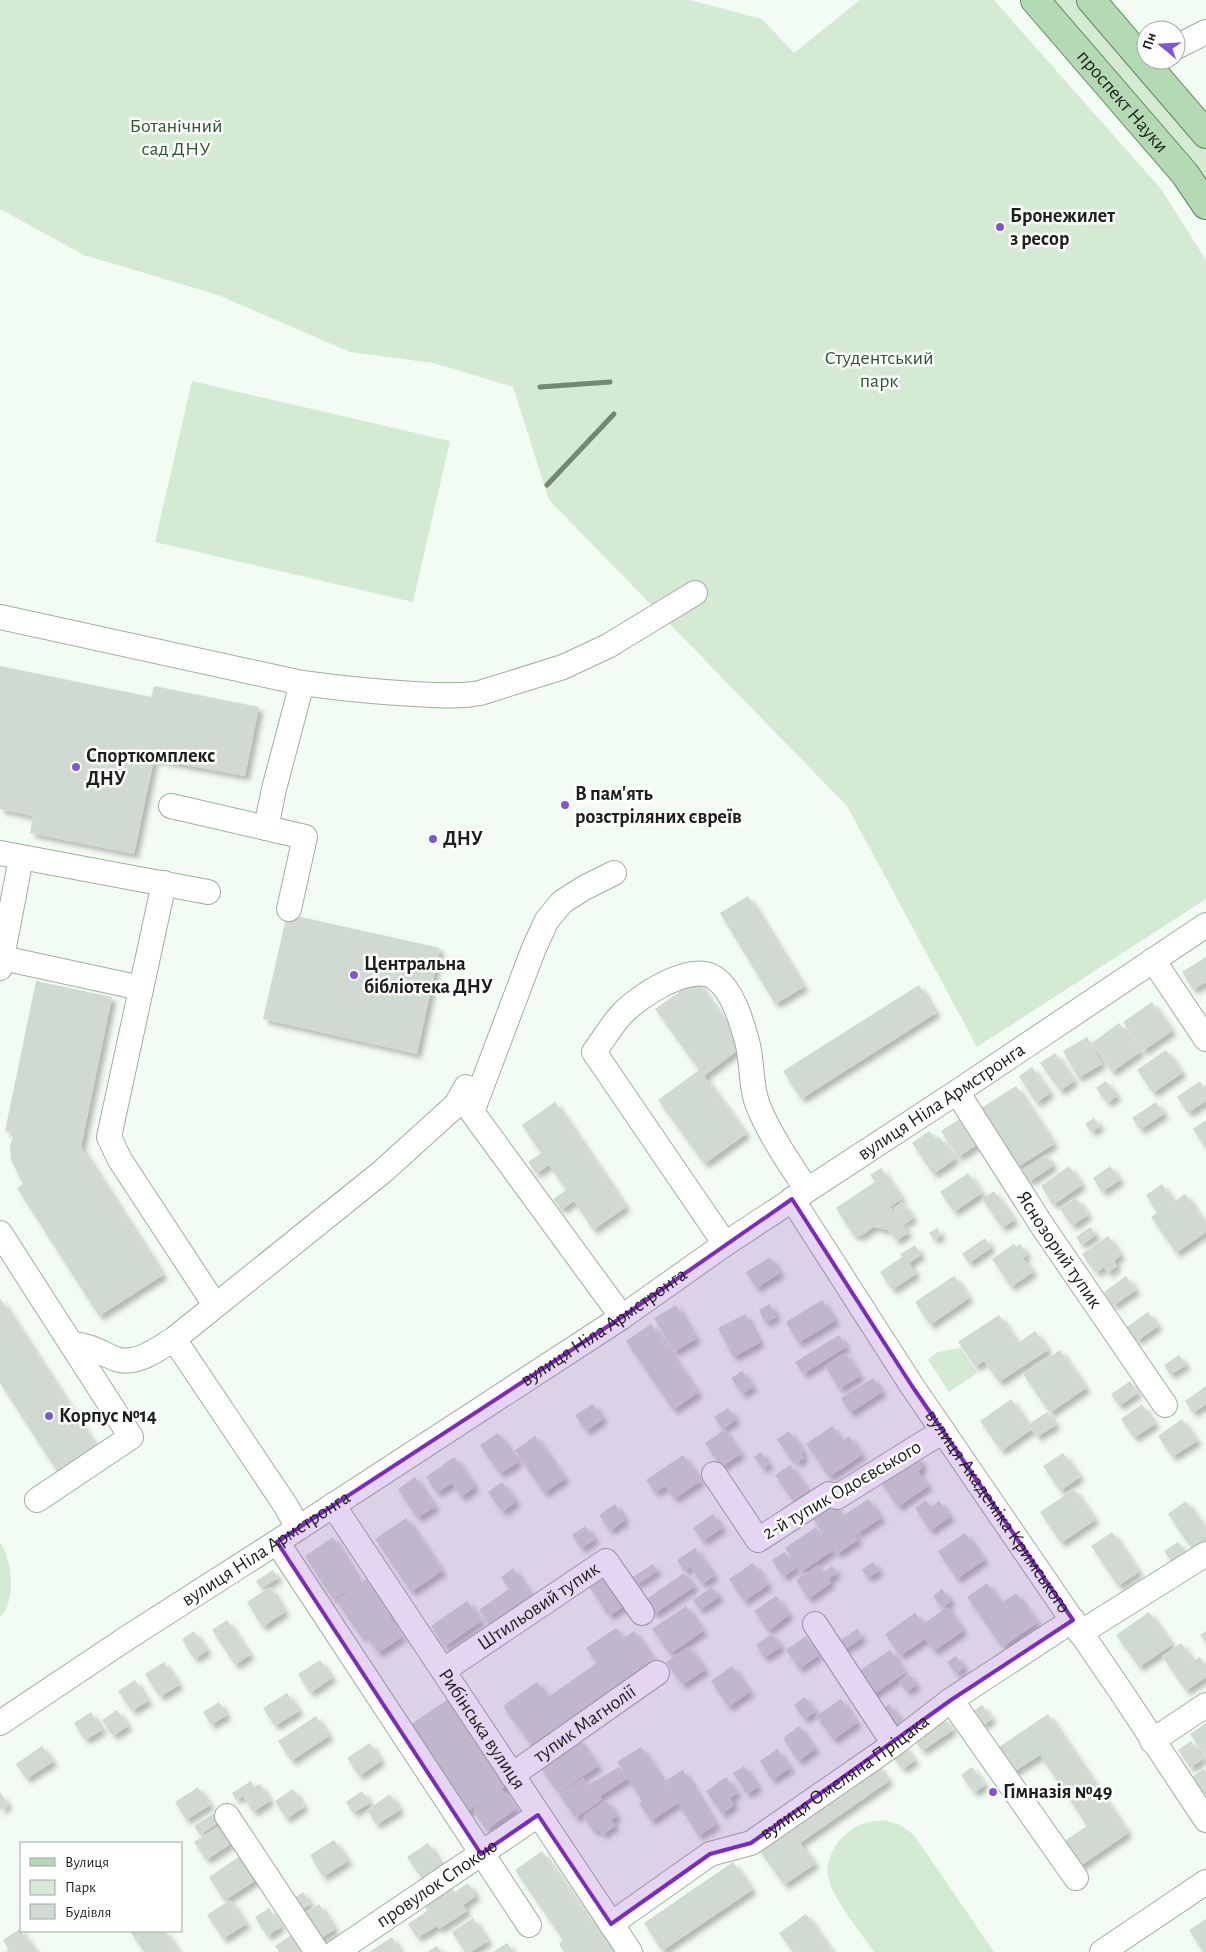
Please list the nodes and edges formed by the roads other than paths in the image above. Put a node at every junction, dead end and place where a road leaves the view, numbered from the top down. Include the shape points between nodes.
1 (1035, 0) edge
2 (1091, 0) edge
3 (1206, 32) edge
4 (1186, 42) edge
5 (1136, 46) edge
6 (1157, 70) edge
7 (1206, 134) edge
8 (1206, 205) edge
9 (694, 593) dead end
10 (0, 617) edge
11 (302, 683) junction
12 (171, 806) dead end
13 (266, 828) junction
14 (10, 856) edge
15 (614, 873) dead end
16 (164, 883) junction
17 (208, 892) dead end
18 (289, 909) dead end
19 (1206, 925) edge
20 (1153, 960) junction
21 (1, 963) edge
22 (140, 988) junction
23 (1206, 1039) edge
24 (466, 1087) dead end
25 (957, 1092) junction
26 (800, 1195) junction
27 (0, 1234) edge
28 (725, 1244) junction
29 (215, 1305) junction
30 (622, 1317) junction
31 (174, 1339) junction
32 (72, 1344) junction
33 (1165, 1405) dead end
34 (943, 1432) junction
35 (714, 1474) dead end
36 (37, 1500) dead end
37 (333, 1505) junction
38 (298, 1528) junction
39 (277, 1542) junction
40 (1206, 1554) edge
41 (642, 1613) dead end
42 (815, 1624) dead end
43 (1076, 1627) junction
44 (444, 1670) junction
45 (657, 1672) dead end
46 (951, 1700) junction
47 (1206, 1705) edge
48 (0, 1724) edge
49 (1152, 1741) junction
50 (894, 1744) junction
51 (512, 1774) junction
52 (538, 1815) junction
53 (226, 1816) dead end
54 (1206, 1820) edge
55 (481, 1854) junction
56 (1076, 1878) dead end
57 (1206, 1882) edge
58 (611, 1924) junction
59 (529, 1926) dead end
60 (317, 1952) edge
61 (336, 1952) edge
62 (630, 1952) edge
63 (1102, 1952) edge

1 - 8 main road, проспект Науки via 1185,174
2 - 5 main road, проспект Науки
3 - 4 street
6 - 7 main road, проспект Науки
9 - 11 street via 608,646 563,666 468,696 364,691
10 - 11 street
11 - 13 street
12 - 13 street
13 - 18 street via 305,836
14 - 16 street
14 - 21 street
15 - 30 street via 562,902 547,920 472,1112
16 - 17 street
16 - 22 street
19 - 20 street, вулиця Ніла Армстронга
20 - 23 street
20 - 25 street, вулиця Ніла Армстронга
21 - 22 street
22 - 29 street via 109,1137 120,1160
24 - 29 street via 456,1105 382,1172
25 - 26 street, вулиця Ніла Армстронга
25 - 33 street, Яснозорий тупик via 1043,1227
26 - 28 street, вулиця Ніла Армстронга
26 - 28 street, вулиця Академіка Кримського via 758,1107 748,1044 725,989 705,973 667,981 622,1014 594,1052
26 - 34 street, вулиця Академіка Кримського
27 - 32 street
28 - 30 street, вулиця Ніла Армстронга
29 - 31 street
30 - 37 street, вулиця Ніла Армстронга
31 - 32 street via 131,1361 118,1360 89,1345
31 - 38 street
32 - 36 street via 131,1437
34 - 35 street, 2-й тупик Одоєвського via 838,1497 829,1494 758,1540
34 - 43 street, вулиця Академіка Кримського
37 - 38 street, вулиця Ніла Армстронга
37 - 44 street, Рибінська вулиця
38 - 39 street, вулиця Ніла Армстронга
39 - 48 street, вулиця Ніла Армстронга
39 - 55 street
40 - 43 street, вулиця Омеляна Пріцака
41 - 44 street, Штильовий тупик via 606,1562
42 - 50 street
43 - 46 street, вулиця Омеляна Пріцака
43 - 49 street, вулиця Академіка Кримського
44 - 51 street, Рибінська вулиця
45 - 51 street, тупик Магнолії
46 - 50 street, вулиця Омеляна Пріцака
46 - 56 street
47 - 49 street
49 - 54 street, вулиця Академіка Кримського
50 - 58 street, вулиця Омеляна Пріцака via 751,1843 710,1854
51 - 52 street, Рибінська вулиця
52 - 55 street, провулок Спокою
52 - 58 street, Рибінська вулиця
53 - 60 street
55 - 59 street
55 - 61 street, провулок Спокою
57 - 63 street
58 - 62 street, Рибінська вулиця

